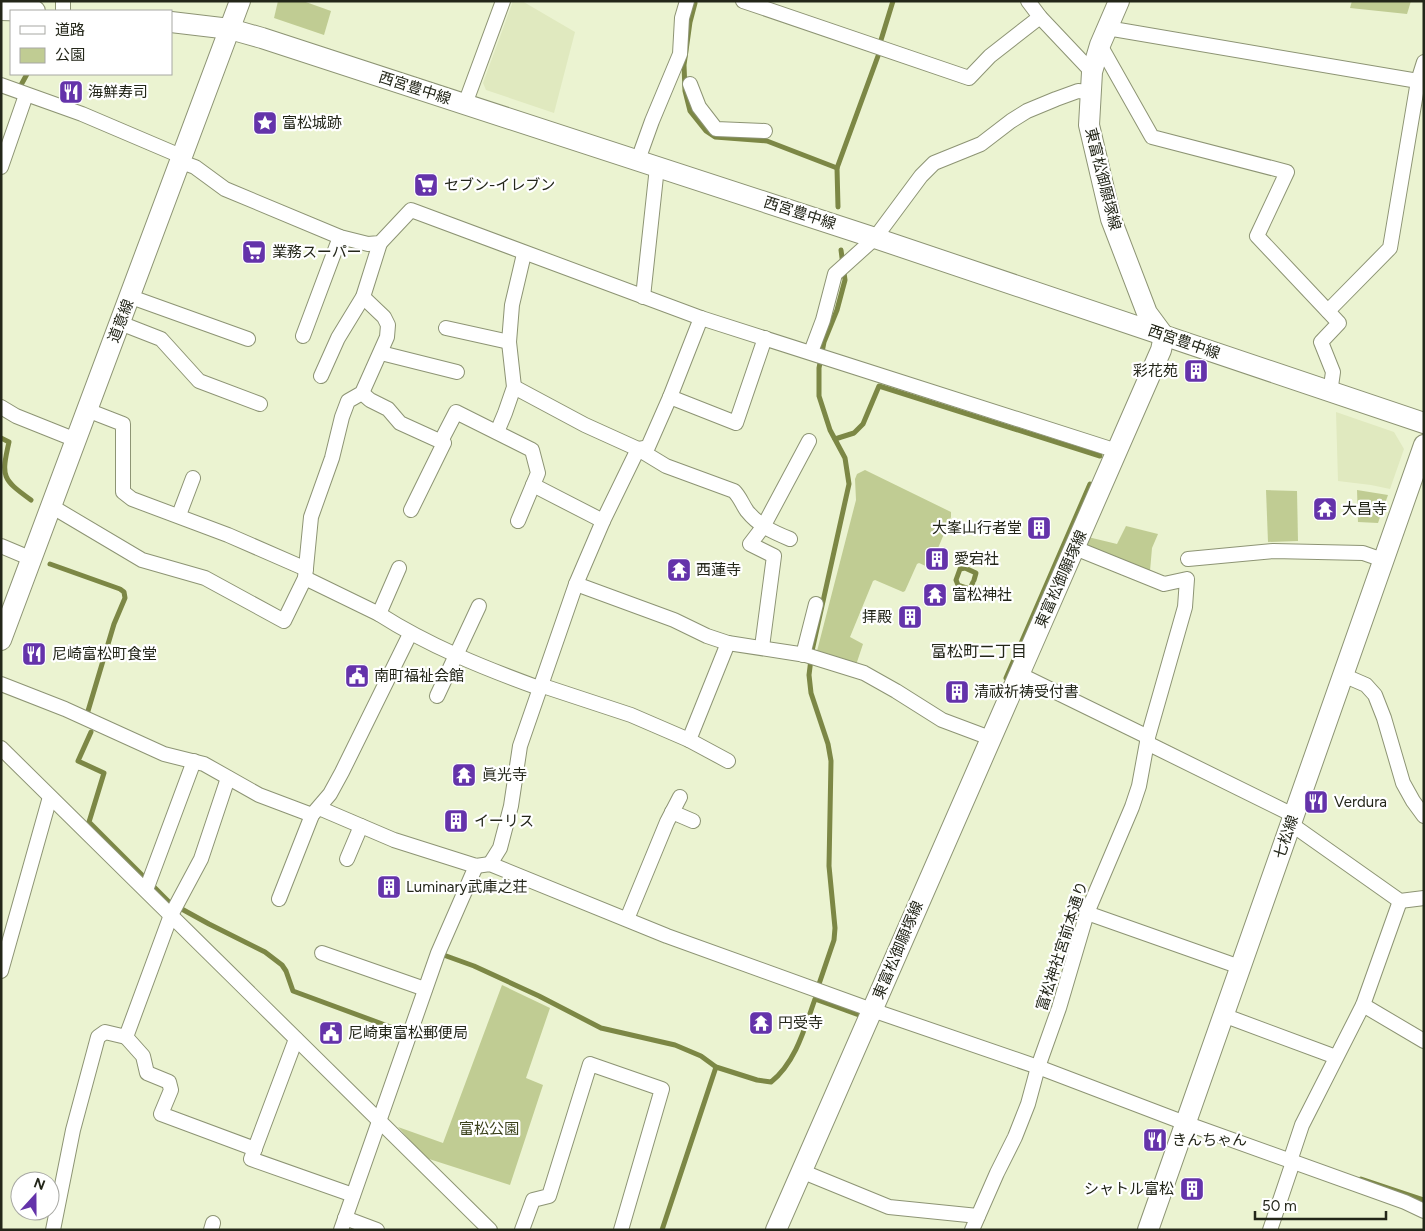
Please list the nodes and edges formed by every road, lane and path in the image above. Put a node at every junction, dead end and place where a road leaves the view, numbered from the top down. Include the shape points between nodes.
1 (240, 1) edge
2 (504, 1) edge
3 (687, 1) edge
4 (743, 1) edge
5 (1028, 1) edge
6 (1118, 1) edge
7 (1040, 17) junction
8 (172, 22) edge
9 (230, 29) junction
10 (1103, 37) junction
11 (1424, 62) edge
12 (1092, 72) junction
13 (1418, 81) junction
14 (690, 84) dead end
15 (1, 85) edge
16 (1089, 92) junction
17 (26, 95) junction
18 (465, 104) junction
19 (765, 131) dead end
20 (182, 160) junction
21 (638, 160) junction
22 (1, 167) edge
23 (658, 167) junction
24 (340, 237) junction
25 (876, 238) junction
26 (380, 243) junction
27 (524, 254) junction
28 (130, 297) junction
29 (363, 297) junction
30 (643, 297) junction
31 (1328, 311) junction
32 (701, 318) junction
33 (120, 323) junction
34 (446, 328) dead end
35 (302, 336) dead end
36 (1164, 336) junction
37 (765, 338) junction
38 (248, 339) dead end
39 (509, 342) junction
40 (381, 353) junction
41 (818, 355) junction
42 (457, 372) dead end
43 (321, 376) dead end
44 (514, 387) junction
45 (362, 393) junction
46 (1330, 393) junction
47 (670, 397) junction
48 (260, 404) dead end
49 (1, 407) edge
50 (87, 410) junction
51 (1424, 423) edge
52 (497, 432) junction
53 (76, 440) junction
54 (441, 441) junction
55 (809, 441) dead end
56 (1424, 445) edge
57 (638, 449) junction
58 (1117, 451) junction
59 (193, 478) dead end
60 (533, 486) junction
61 (52, 506) junction
62 (411, 510) dead end
63 (179, 515) junction
64 (518, 521) dead end
65 (603, 521) junction
66 (763, 526) junction
67 (790, 539) dead end
68 (1, 546) edge
69 (1075, 548) junction
70 (32, 559) junction
71 (1188, 559) dead end
72 (1383, 560) junction
73 (399, 568) dead end
74 (306, 574) junction
75 (576, 584) junction
76 (816, 604) dead end
77 (479, 606) dead end
78 (379, 614) junction
79 (410, 634) junction
80 (1, 640) edge
81 (728, 643) junction
82 (762, 647) junction
83 (457, 654) junction
84 (808, 656) junction
85 (1019, 674) junction
86 (1343, 675) junction
87 (1, 684) edge
88 (540, 686) junction
89 (437, 696) dead end
90 (990, 738) junction
91 (689, 740) junction
92 (1148, 740) junction
93 (1, 748) edge
94 (728, 761) dead end
95 (194, 762) junction
96 (228, 778) junction
97 (50, 796) junction
98 (680, 797) dead end
99 (316, 812) junction
100 (672, 812) junction
101 (1424, 816) edge
102 (1292, 820) junction
103 (693, 821) dead end
104 (361, 826) junction
105 (347, 859) dead end
106 (490, 864) junction
107 (476, 866) junction
108 (146, 890) junction
109 (1424, 898) edge
110 (279, 899) dead end
111 (1400, 901) junction
112 (1087, 913) junction
113 (171, 915) junction
114 (628, 919) junction
115 (322, 953) dead end
116 (1240, 967) junction
117 (1, 971) edge
118 (425, 989) junction
119 (1363, 1005) junction
120 (872, 1010) junction
121 (1223, 1015) junction
122 (126, 1037) junction
123 (296, 1039) junction
124 (1424, 1041) edge
125 (1336, 1057) junction
126 (1038, 1067) junction
127 (379, 1121) junction
128 (1185, 1123) junction
129 (254, 1149) junction
130 (1292, 1162) junction
131 (801, 1171) junction
132 (353, 1195) junction
133 (1424, 1211) edge
134 (978, 1216) junction
135 (343, 1224) edge
136 (489, 1229) edge
137 (53, 1230) edge
138 (378, 1230) edge
139 (522, 1230) edge
140 (620, 1230) edge
141 (776, 1230) edge
142 (972, 1230) edge
143 (1148, 1230) edge
144 (1270, 1230) edge

1 - 9 main road, 道意線
2 - 18 street
3 - 21 street via 682,18 680,54
4 - 7 street via 969,78 990,56
5 - 7 street
6 - 10 main road, 東富松御願塚線
7 - 12 street
8 - 9 main road, 西宮豊中線
9 - 18 main road, 西宮豊中線
9 - 20 main road, 道意線
10 - 12 main road, 東富松御願塚線
10 - 13 street
10 - 31 street via 1152,138 1287,172 1257,236
11 - 13 street
12 - 16 main road, 東富松御願塚線
13 - 31 street via 1390,248
14 - 19 street via 699,107 716,129
15 - 17 street
16 - 25 street via 1078,91 1027,111 981,144 934,163
16 - 36 main road, 東富松御願塚線 via 1089,125 1111,220 1147,313
17 - 20 street via 82,114
17 - 22 street
18 - 21 main road, 西宮豊中線
20 - 24 street via 225,189
20 - 28 main road, 道意線
21 - 23 main road, 西宮豊中線
23 - 25 main road, 西宮豊中線
23 - 30 street
24 - 26 street via 368,244
24 - 35 street
25 - 36 main road, 西宮豊中線
25 - 41 street via 835,274
26 - 27 street via 411,210
26 - 29 street
27 - 30 street
27 - 39 street via 512,306
28 - 33 main road, 道意線
28 - 38 street
29 - 40 street via 384,316 388,325
29 - 43 street via 338,338
30 - 32 street
31 - 46 street via 1339,323 1321,342 1333,372
32 - 37 street
32 - 47 street
33 - 48 street via 160,339 199,380
33 - 50 main road, 道意線
34 - 39 street
36 - 46 main road, 西宮豊中線
36 - 58 main road, 東富松御願塚線 via 1161,350
37 - 41 street
37 - 47 street via 736,424
39 - 44 street
40 - 42 street
40 - 45 street
41 - 58 street
44 - 52 street
44 - 57 street
45 - 54 street via 388,409 400,422
45 - 74 street via 348,401 311,517
46 - 51 main road, 西宮豊中線
47 - 57 street via 648,447
49 - 53 street
50 - 53 main road, 道意線
50 - 63 street via 123,424 123,492 132,499
52 - 54 street via 456,412
52 - 60 street via 532,450 538,473
53 - 61 main road, 道意線
54 - 62 street via 444,443
55 - 66 street
56 - 72 main road, 七松線
57 - 65 street
57 - 66 street via 666,466 734,491 746,510
58 - 69 main road, 東富松御願塚線
59 - 63 street
60 - 64 street
60 - 65 street
61 - 70 main road, 道意線
61 - 74 street via 142,560 205,578 284,620
63 - 74 street via 228,534
65 - 75 street
66 - 67 street
66 - 82 street via 750,544 774,556
68 - 70 street
69 - 85 main road, 東富松御願塚線
69 - 92 street, 富松神社宮前本通り via 1164,584 1187,579 1185,607
70 - 80 main road, 道意線
71 - 72 street via 1273,551 1363,553
72 - 86 main road, 七松線
73 - 78 street
74 - 78 street
75 - 81 street
75 - 88 street
76 - 84 street
77 - 83 street
78 - 79 street
79 - 83 street
79 - 99 street via 342,772
81 - 82 street
81 - 91 street
82 - 84 street
83 - 88 street via 480,666
83 - 89 street
84 - 90 street via 864,673 942,720
85 - 90 main road, 東富松御願塚線
85 - 92 street
86 - 101 street via 1366,685 1375,695 1404,783
86 - 102 main road, 七松線
87 - 95 street via 164,754
88 - 91 street via 631,715
88 - 106 street via 520,746 511,806 500,848
90 - 120 main road, 東富松御願塚線
91 - 94 street
92 - 102 street
92 - 112 street, 富松神社宮前本通り via 1132,807
93 - 97 street
95 - 96 street
95 - 108 street
96 - 99 street via 259,795
96 - 113 street via 201,859
97 - 108 street
97 - 117 street
98 - 100 street
99 - 104 street
99 - 110 street
100 - 103 street
100 - 114 street
102 - 111 street
102 - 116 main road, 七松線
104 - 105 street
104 - 107 street
106 - 107 street
106 - 114 street
107 - 118 street
108 - 113 street
109 - 111 street
111 - 119 street
112 - 116 street
112 - 126 street, 富松神社宮前本通り
113 - 122 street
113 - 123 street
114 - 120 street
115 - 118 street
116 - 121 main road, 七松線
118 - 127 street
119 - 124 street
119 - 125 street
120 - 126 street
120 - 131 main road, 東富松御願塚線
121 - 125 street
121 - 128 main road, 七松線
122 - 129 street via 143,1056 147,1073 169,1082 171,1090 161,1114
122 - 137 street via 105,1032 98,1037 73,1130
123 - 127 street
123 - 129 street
125 - 130 street via 1302,1125
126 - 128 street
126 - 134 street, 富松神社宮前本通り via 1015,1137
127 - 132 street
127 - 136 street
128 - 130 street
128 - 143 main road, 七松線
129 - 132 street via 251,1159
130 - 133 street
130 - 144 street
131 - 134 street via 890,1207
131 - 141 main road, 東富松御願塚線
132 - 135 street
134 - 142 street, 富松神社宮前本通り
135 - 138 street
139 - 140 street via 533,1200 549,1196 590,1064 662,1089

